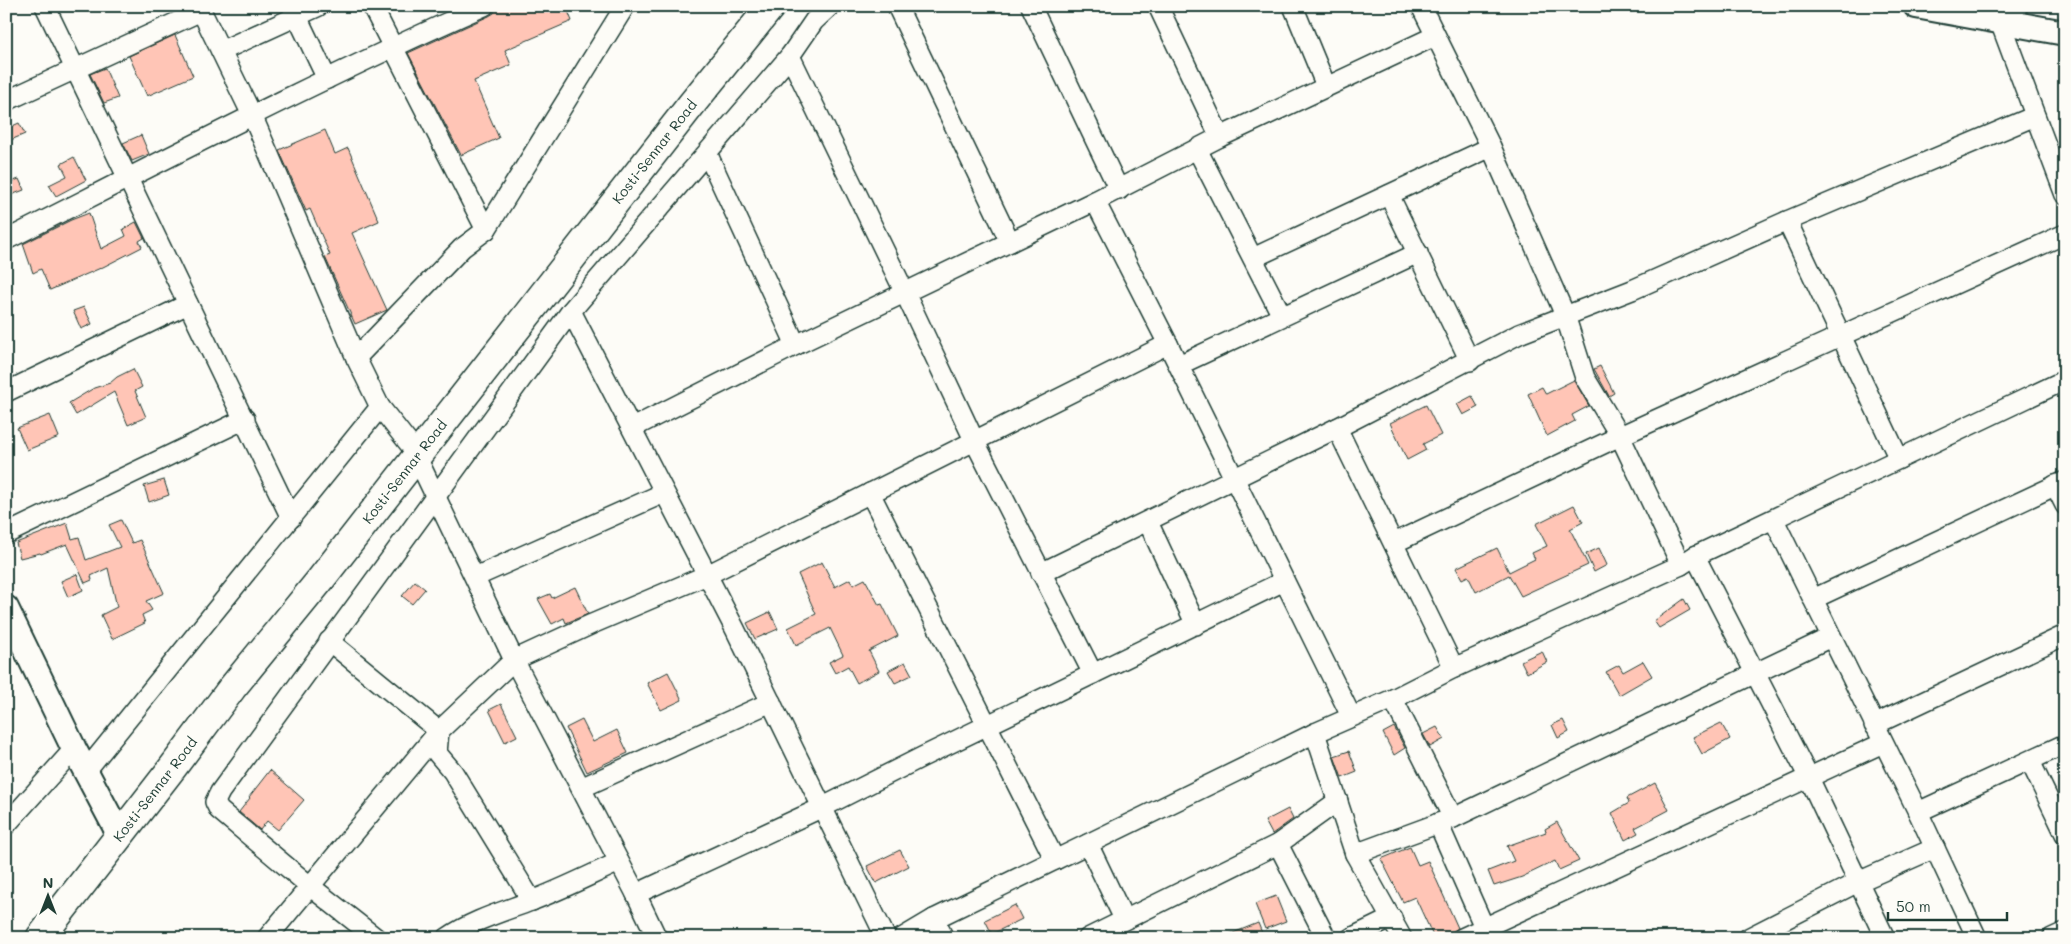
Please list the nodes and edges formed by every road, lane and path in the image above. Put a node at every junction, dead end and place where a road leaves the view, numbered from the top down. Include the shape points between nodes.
1 (45, 6) edge
2 (319, 6) edge
3 (372, 6) edge
4 (484, 6) edge
5 (625, 6) edge
6 (771, 6) edge
7 (830, 6) edge
8 (897, 6) edge
9 (1031, 6) edge
10 (1158, 6) edge
11 (1293, 6) edge
12 (1421, 6) edge
13 (1916, 6) edge
14 (2018, 6) edge
15 (200, 8) edge
16 (1947, 10) edge
17 (295, 11) edge
18 (2000, 22) junction
19 (2065, 33) edge
20 (1435, 36) junction
21 (391, 47) junction
22 (221, 51) junction
23 (790, 56) junction
24 (75, 70) junction
25 (327, 79) junction
26 (1326, 86) junction
27 (6, 101) edge
28 (252, 115) junction
29 (2035, 116) junction
30 (1220, 137) junction
31 (1491, 147) junction
32 (1197, 148) junction
33 (708, 155) junction
34 (129, 178) junction
35 (1118, 190) junction
36 (1389, 195) junction
37 (2065, 195) edge
38 (1095, 201) junction
39 (1787, 221) junction
40 (486, 230) junction
41 (2065, 234) edge
42 (6, 240) edge
43 (1010, 242) junction
44 (1418, 253) junction
45 (1253, 258) junction
46 (905, 293) junction
47 (188, 304) junction
48 (571, 311) junction
49 (1565, 315) junction
50 (1282, 316) junction
51 (1840, 336) junction
52 (1168, 344) junction
53 (796, 345) junction
54 (356, 358) junction
55 (1470, 361) junction
56 (1179, 365) junction
57 (2065, 380) edge
58 (6, 392) edge
59 (380, 407) junction
60 (245, 419) junction
61 (632, 428) junction
62 (1337, 428) junction
63 (1620, 436) junction
64 (975, 442) junction
65 (418, 456) junction
66 (1900, 459) junction
67 (1233, 478) junction
68 (2060, 483) edge
69 (664, 493) junction
70 (870, 493) junction
71 (436, 497) junction
72 (2065, 505) edge
73 (292, 518) junction
74 (1774, 520) junction
75 (1148, 522) junction
76 (6, 534) edge
77 (1394, 543) junction
78 (1688, 560) junction
79 (1041, 573) junction
80 (707, 575) junction
81 (476, 577) junction
82 (1284, 581) junction
83 (1813, 599) junction
84 (6, 608) edge
85 (1196, 625) junction
86 (2065, 635) edge
87 (1831, 637) junction
88 (329, 641) junction
89 (514, 660) junction
90 (1454, 668) junction
91 (1093, 674) junction
92 (1755, 674) junction
93 (1393, 699) junction
94 (771, 702) junction
95 (1351, 716) junction
96 (988, 724) junction
97 (1874, 725) junction
98 (439, 731) junction
99 (1315, 733) junction
100 (1883, 743) junction
101 (2065, 744) edge
102 (74, 749) junction
103 (2030, 761) junction
104 (85, 772) junction
105 (1809, 778) junction
106 (581, 788) junction
107 (1338, 801) junction
108 (823, 807) junction
109 (1918, 812) junction
110 (1445, 821) junction
111 (6, 825) edge
112 (2064, 829) edge
113 (120, 836) junction
114 (1088, 844) junction
115 (1278, 844) junction
116 (1935, 848) junction
117 (1355, 854) junction
118 (1055, 860) junction
119 (619, 862) junction
120 (1858, 882) junction
121 (311, 887) junction
122 (636, 894) junction
123 (532, 901) junction
124 (1392, 918) junction
125 (934, 919) junction
126 (1124, 919) junction
127 (1484, 927) junction
128 (2065, 932) edge
129 (40, 938) edge
130 (267, 938) edge
131 (376, 938) edge
132 (447, 938) edge
133 (656, 938) edge
134 (886, 938) edge
135 (902, 938) edge
136 (944, 938) edge
137 (1088, 938) edge
138 (1326, 938) edge
139 (1351, 938) edge
140 (1402, 938) edge
141 (1462, 938) edge
142 (1748, 938) edge
143 (1884, 938) edge
144 (1976, 938) edge
145 (2052, 938) edge

1 - 24 street
2 - 17 street
3 - 21 street
4 - 21 street
5 - 40 street
6 - 65 highway, Kosti-Sennar Road
7 - 23 street via 814,21
8 - 43 street
9 - 35 street
10 - 30 street
11 - 26 street
12 - 20 street
13 - 16 street
14 - 18 street
15 - 22 street
15 - 24 street
16 - 18 street
17 - 22 street
17 - 25 street
18 - 19 street
18 - 29 street
20 - 26 street
20 - 31 street
21 - 25 street
21 - 40 street
22 - 28 street
23 - 33 street
23 - 46 street
24 - 27 street
24 - 34 street
25 - 28 street
26 - 30 street
28 - 34 street
28 - 54 street
29 - 37 street
29 - 39 street
30 - 32 street
31 - 36 street
31 - 49 street
32 - 35 street
32 - 45 street
33 - 48 street
33 - 53 street
34 - 42 street
34 - 47 street
35 - 38 street
36 - 44 street
36 - 45 street
38 - 43 street
38 - 52 street
39 - 49 street via 1632,290
39 - 51 street
40 - 54 street via 462,248
41 - 51 street
43 - 46 street
44 - 50 street
44 - 55 street
45 - 50 street
46 - 53 street
46 - 64 street
47 - 58 street
47 - 60 street
48 - 61 street
48 - 71 street
49 - 55 street via 1519,334
49 - 63 street via 1585,378
50 - 56 street
51 - 63 street
51 - 66 street
52 - 56 street
52 - 64 street
53 - 61 street
54 - 59 street
55 - 62 street
56 - 67 street
57 - 66 street
59 - 65 street
59 - 73 street
60 - 73 street
60 - 76 street
61 - 69 street
62 - 67 street
62 - 77 street
63 - 77 street
63 - 78 street
64 - 70 street
64 - 79 street
65 - 71 street
65 - 113 highway, Kosti-Sennar Road via 232,688
66 - 74 street
67 - 75 street
67 - 82 street
68 - 72 street
68 - 83 street
69 - 80 street
69 - 81 street
70 - 80 street
70 - 96 street
71 - 81 street
71 - 88 street
73 - 104 street
74 - 78 street
74 - 83 street
75 - 79 street
75 - 85 street
77 - 90 street
78 - 90 street
78 - 92 street
79 - 91 street
80 - 89 street
80 - 94 street
81 - 89 street
82 - 85 street
82 - 95 street
83 - 87 street
84 - 102 street
85 - 91 street
86 - 97 street
87 - 92 street
87 - 97 street
88 - 98 street
88 - 121 street via 215,802 219,810
89 - 98 street
89 - 106 street
90 - 93 street
91 - 96 street
92 - 105 street
92 - 110 street
93 - 95 street
93 - 110 street
94 - 106 street
94 - 108 street
95 - 99 street
96 - 108 street
96 - 118 street
97 - 100 street
98 - 121 street
98 - 123 street via 438,753
99 - 107 street
99 - 114 street
100 - 105 street
100 - 109 street
101 - 103 street
102 - 104 street
102 - 111 street
103 - 109 street
103 - 112 street
104 - 113 street
105 - 120 street
105 - 127 street
106 - 119 street
107 - 115 street
107 - 117 street
108 - 122 street
108 - 134 street
109 - 116 street
110 - 117 street
110 - 127 street
113 - 129 highway, Kosti-Sennar Road
114 - 118 street
114 - 126 street
115 - 126 street
115 - 138 street
116 - 120 street
116 - 144 street
117 - 124 street
118 - 125 street
119 - 122 street
119 - 123 street
120 - 142 street
120 - 143 street
121 - 130 street
121 - 131 street
122 - 133 street
123 - 132 street via 480,920
124 - 139 street
124 - 140 street
125 - 135 street
125 - 136 street
126 - 137 street
127 - 141 street
128 - 145 street

